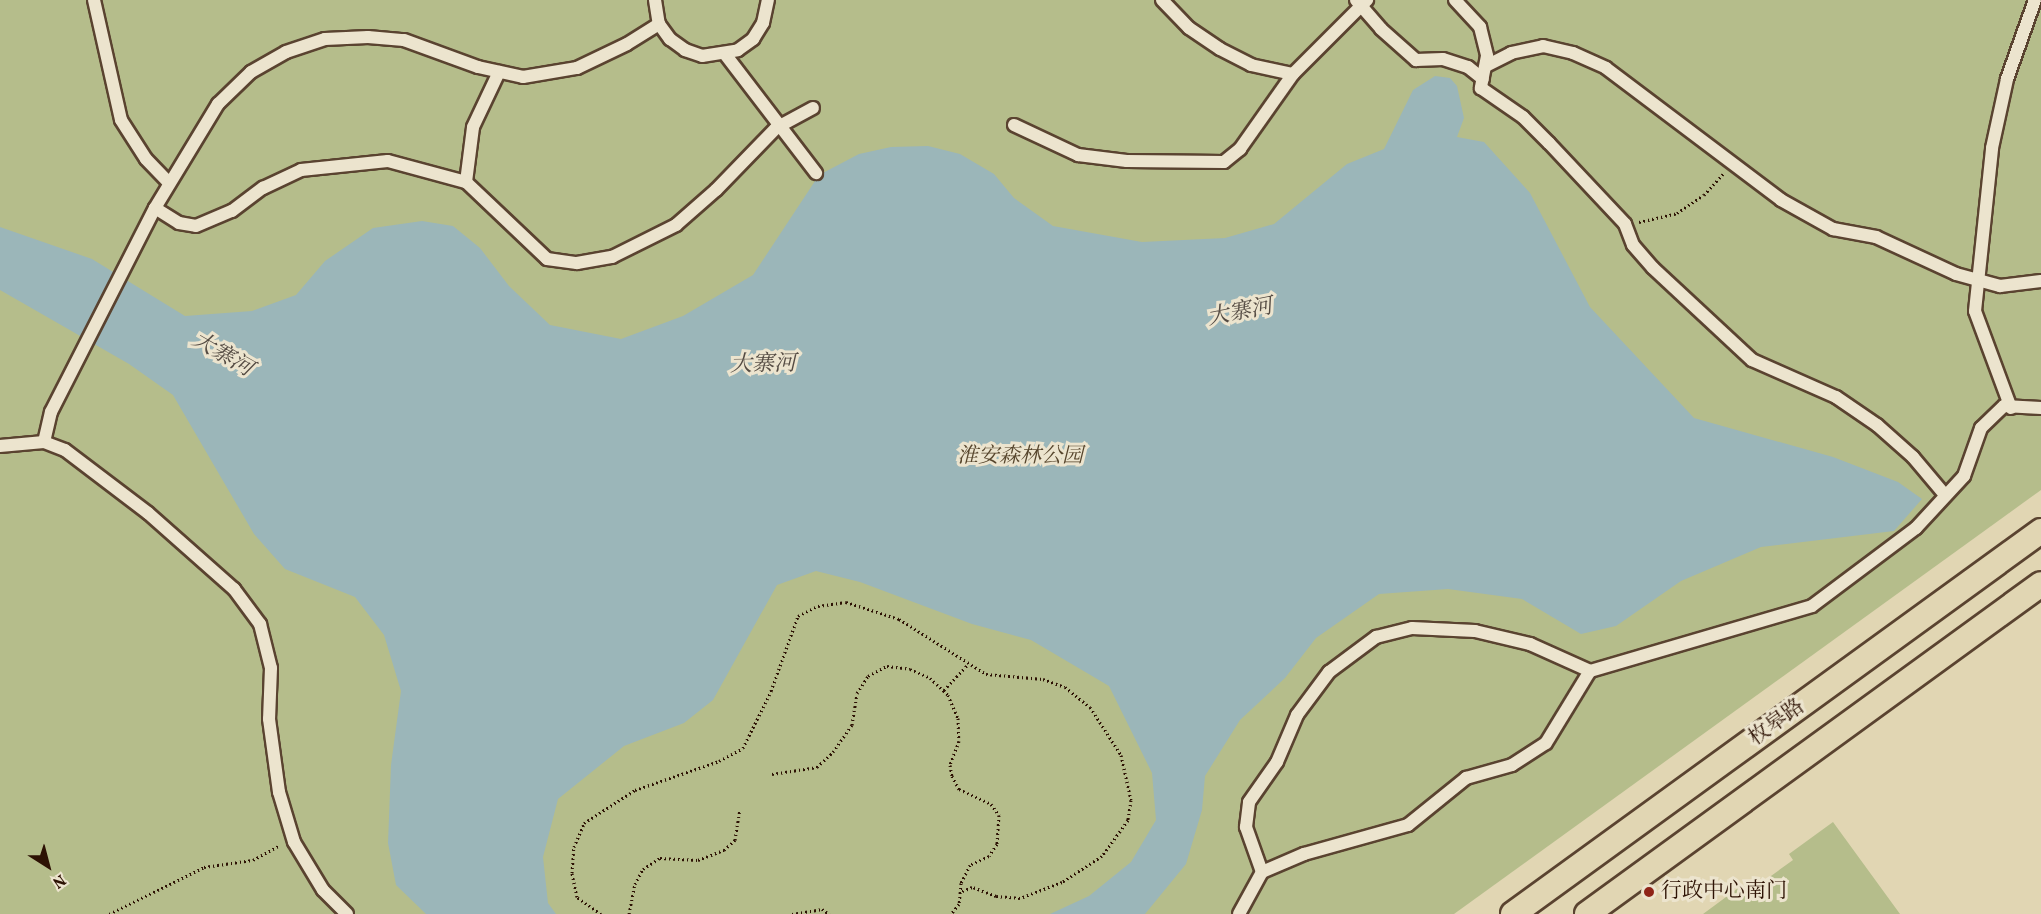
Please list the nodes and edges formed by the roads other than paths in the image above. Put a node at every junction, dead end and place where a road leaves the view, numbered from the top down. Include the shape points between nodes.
1 (94, 0) edge
2 (655, 0) edge
3 (768, 0) edge
4 (1162, 0) edge
5 (1455, 0) edge
6 (2034, 0) edge
7 (1360, 2) edge
8 (659, 24) junction
9 (725, 54) junction
10 (1486, 66) junction
11 (499, 72) junction
12 (1293, 74) junction
13 (1483, 79) junction
14 (813, 108) dead end
15 (1014, 124) dead end
16 (780, 126) junction
17 (816, 173) dead end
18 (466, 182) junction
19 (169, 183) junction
20 (155, 208) junction
21 (1979, 280) junction
22 (2041, 281) edge
23 (2011, 408) junction
24 (2041, 408) edge
25 (44, 442) junction
26 (0, 446) edge
27 (1945, 495) junction
28 (2041, 531) edge
29 (2041, 584) edge
30 (1590, 671) junction
31 (1262, 872) junction
32 (348, 914) edge
33 (1239, 914) edge
34 (1513, 914) edge
35 (1587, 914) edge

1 - 19 street via 121,120 146,159
2 - 8 street
3 - 9 street via 763,23 753,39
4 - 12 street via 1189,28 1220,50 1251,65
5 - 10 street via 1480,27
6 - 21 street via 2010,69 1992,148
7 - 12 street
7 - 13 street via 1416,60 1443,59 1468,67
8 - 9 street via 684,50 702,56
8 - 11 street via 577,68 523,77
9 - 16 street
10 - 13 street
10 - 21 street via 1511,53 1543,46 1573,53 1606,68 1781,200 1833,229 1876,237 1956,274
11 - 18 street via 473,127
11 - 19 street via 404,40 325,39 285,52 251,72 218,104
12 - 15 street via 1240,149 1224,162 1127,161 1078,155
13 - 27 street via 1481,88 1523,117 1625,224 1633,245 1653,268 1726,338 1752,360 1836,397 1877,425
14 - 16 street
16 - 17 street
16 - 18 street via 676,225 612,257 577,263 547,259
18 - 20 street via 388,161 340,163 301,170 263,188 232,211 196,226 179,223
19 - 20 street
20 - 25 street via 51,412
21 - 22 street via 2000,286
21 - 23 street via 1975,311
23 - 24 street
23 - 27 street via 2004,406 1982,428 1964,476
25 - 26 street
25 - 32 street via 65,450 148,513 234,589 260,624 270,668 270,718 279,792 292,836 323,890
27 - 30 street via 1916,528 1812,606
28 - 34 main road, 枚皋路
29 - 35 main road, 枚皋路
30 - 31 street via 1546,743 1512,765 1466,778 1408,825 1304,854
30 - 31 street via 1530,644 1475,631 1412,628 1376,637 1329,672 1297,715 1277,762 1249,802 1246,827
31 - 33 street

